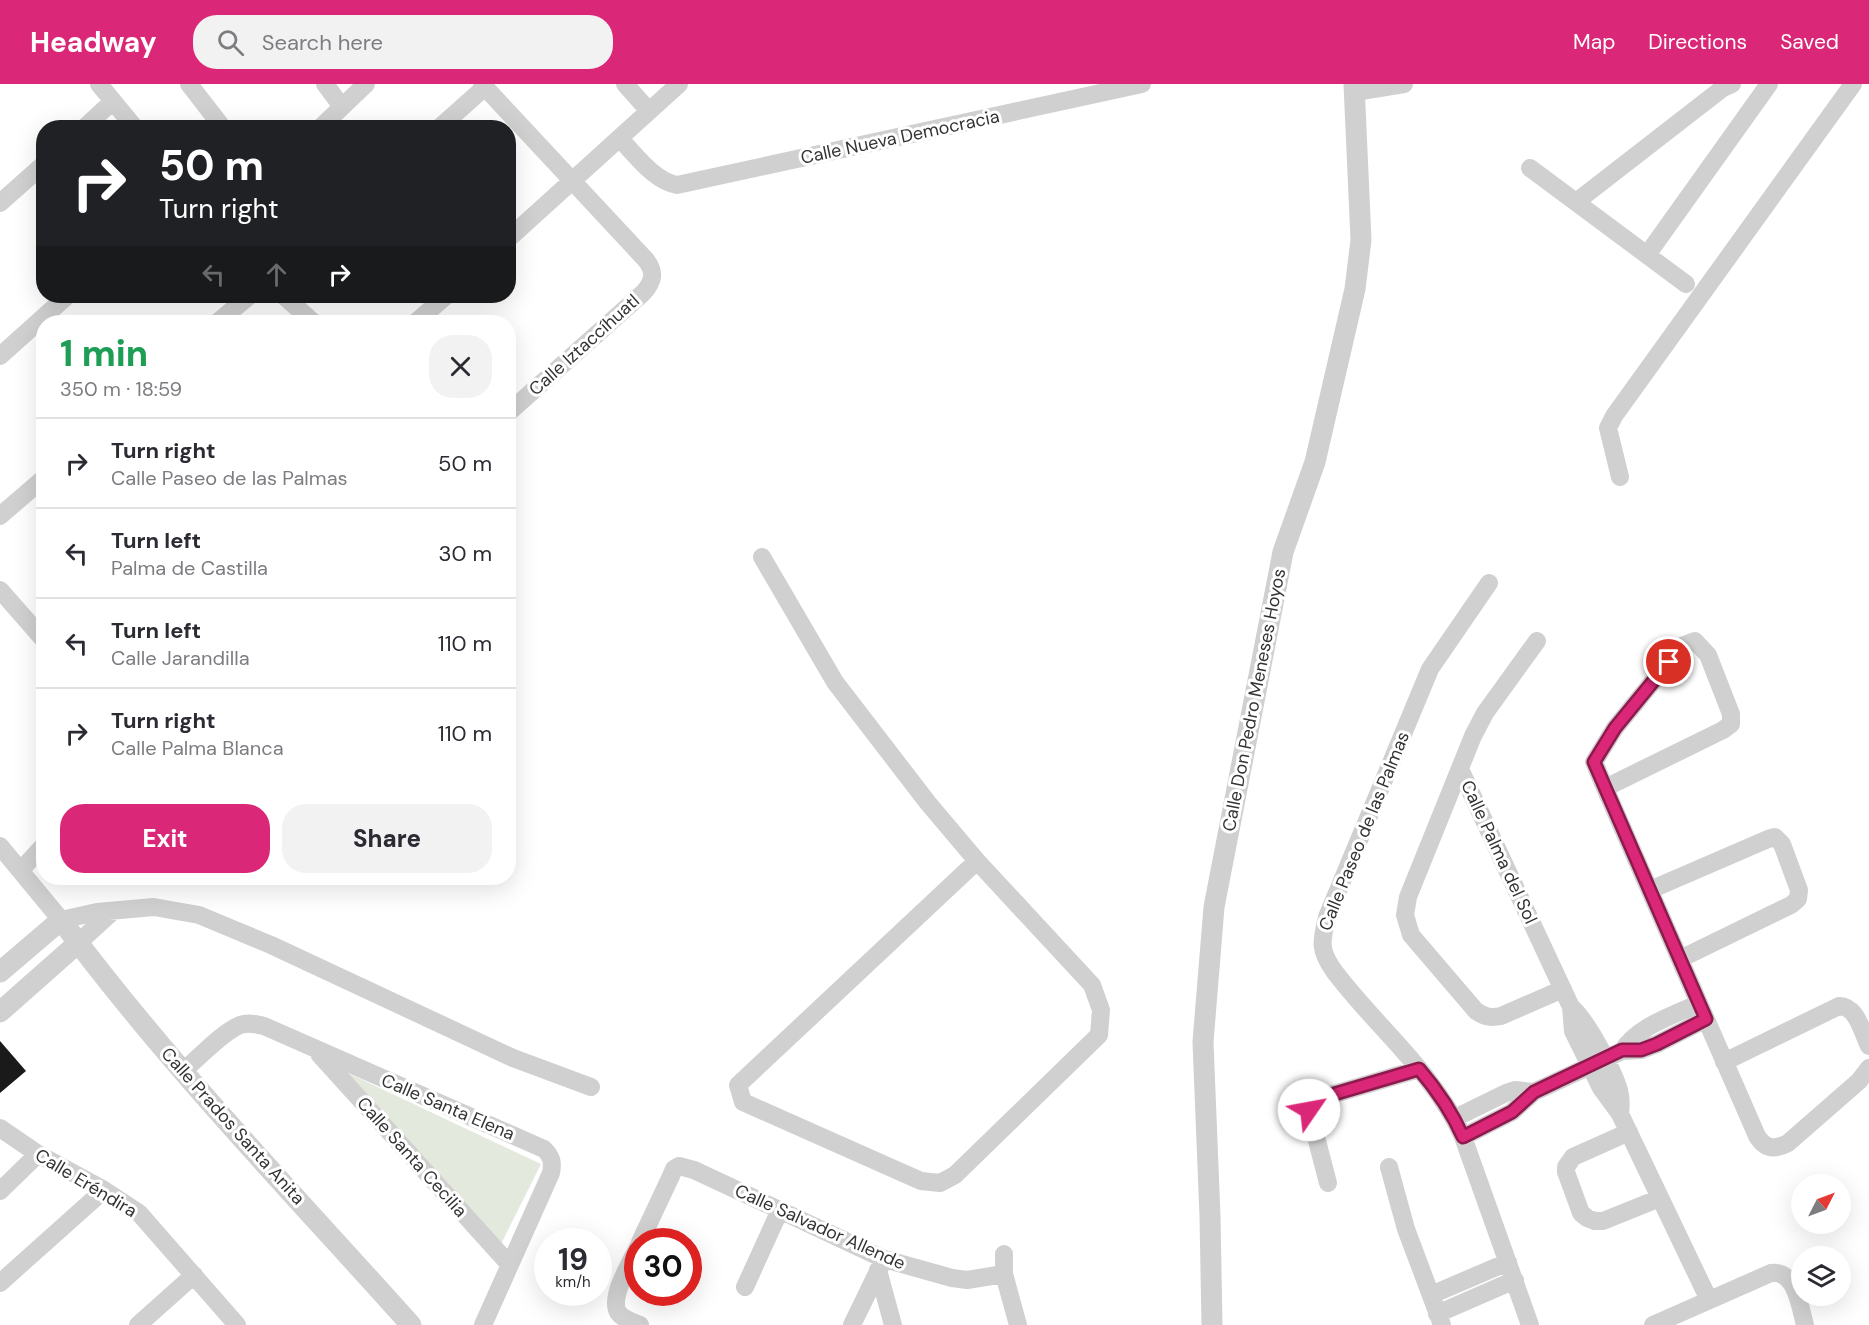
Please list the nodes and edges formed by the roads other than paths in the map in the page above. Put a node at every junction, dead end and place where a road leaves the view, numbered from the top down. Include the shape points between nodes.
1 (99, 84) edge
2 (189, 84) edge
3 (325, 84) edge
4 (366, 84) edge
5 (625, 84) edge
6 (678, 84) edge
7 (1142, 84) edge
8 (1404, 84) edge
9 (1732, 84) edge
10 (1769, 84) edge
11 (1852, 84) edge
12 (483, 85) edge
13 (1355, 88) edge
14 (113, 101) junction
15 (342, 106) junction
16 (649, 111) junction
17 (93, 120) edge
18 (128, 120) edge
19 (217, 120) edge
20 (328, 120) edge
21 (447, 120) edge
22 (515, 120) edge
23 (516, 121) edge
24 (620, 139) junction
25 (1530, 168) dead end
26 (36, 171) edge
27 (572, 182) junction
28 (1576, 202) junction
29 (0, 203) edge
30 (516, 232) edge
31 (1647, 255) junction
32 (1686, 284) dead end
33 (59, 303) edge
34 (241, 303) edge
35 (292, 303) edge
36 (438, 303) edge
37 (46, 315) edge
38 (226, 315) edge
39 (305, 315) edge
40 (424, 315) edge
41 (36, 324) edge
42 (0, 356) edge
43 (516, 405) edge
44 (1620, 477) dead end
45 (36, 485) edge
46 (0, 516) edge
47 (762, 557) dead end
48 (1489, 583) dead end
49 (0, 590) edge
50 (36, 631) edge
51 (1537, 641) dead end
52 (1460, 768) junction
53 (1605, 788) junction
54 (0, 846) edge
55 (36, 854) edge
56 (977, 861) junction
57 (21, 870) junction
58 (1650, 890) junction
59 (113, 911) junction
60 (61, 920) junction
61 (78, 943) junction
62 (1680, 959) junction
63 (0, 972) edge
64 (1563, 989) junction
65 (1703, 1011) junction
66 (0, 1012) edge
67 (1869, 1046) edge
68 (315, 1049) junction
69 (1597, 1062) junction
70 (1724, 1062) junction
71 (1869, 1068) edge
72 (1419, 1069) junction
73 (183, 1071) junction
74 (591, 1087) dead end
75 (1534, 1092) junction
76 (1455, 1118) junction
77 (0, 1128) edge
78 (1629, 1132) junction
79 (1463, 1137) junction
80 (38, 1154) junction
81 (1389, 1167) dead end
82 (1328, 1183) dead end
83 (104, 1190) junction
84 (0, 1191) edge
85 (1660, 1198) junction
86 (780, 1210) junction
87 (647, 1228) edge
88 (1004, 1254) dead end
89 (1508, 1262) junction
90 (509, 1264) junction
91 (881, 1264) junction
92 (1005, 1274) junction
93 (194, 1275) junction
94 (624, 1277) edge
95 (1515, 1280) junction
96 (0, 1283) edge
97 (745, 1287) dead end
98 (1431, 1295) junction
99 (1709, 1300) junction
100 (1440, 1319) edge
101 (138, 1325) edge
102 (237, 1325) edge
103 (411, 1325) edge
104 (483, 1325) edge
105 (640, 1325) edge
106 (852, 1325) edge
107 (893, 1325) edge
108 (1018, 1325) edge
109 (1212, 1325) edge
110 (1530, 1325) edge
111 (1653, 1325) edge
112 (1805, 1325) edge

1 - 14 street
2 - 19 street
3 - 15 street
4 - 15 street
5 - 16 street
6 - 16 street
7 - 24 street, Calle Nueva Democracia via 689,183 668,183 660,178
8 - 13 street
9 - 28 street
10 - 31 street
11 - 44 street via 1614,416 1608,428
12 - 21 street
12 - 22 street
13 - 109 street, Calle Don Pedro Meneses Hoyos via 1361,240 1355,290 1315,462 1283,552 1214,907 1203,1042
14 - 17 street
14 - 18 street
15 - 20 street
16 - 24 street
23 - 27 street
24 - 27 street
25 - 28 street
26 - 29 street
27 - 30 street
27 - 43 street, Calle Iztaccíhuatl via 646,260 653,275 651,284
28 - 31 street
31 - 32 street
33 - 37 street
34 - 38 street
35 - 39 street
36 - 40 street
41 - 42 street
45 - 46 street
47 - 56 street via 835,682
48 - 72 street, Calle Paseo de las Palmas via 1430,669 1321,939 1326,959 1338,976
49 - 50 street
51 - 52 street, Calle Palma del Sol via 1485,713
52 - 64 street, Calle Palma del Sol
52 - 64 street via 1408,897 1405,915 1411,934 1484,1016 1501,1016
53 - 53 street via 1594,762 1615,728 1682,646 1695,641 1708,654 1731,714 1731,724
53 - 58 street
54 - 57 street
55 - 57 street
56 - 56 street via 738,1085 743,1102 921,1181 940,1183 955,1175 1099,1035 1101,1010 1092,985
57 - 60 street
58 - 62 street
58 - 62 street via 1768,839 1775,837 1782,844 1799,890 1798,899
59 - 60 street
59 - 61 street
59 - 74 street via 154,907 199,915 513,1058
60 - 61 street, Calle Prados Santa Anita
60 - 63 street
61 - 66 street
61 - 73 street, Calle Prados Santa Anita
62 - 65 street
64 - 69 street, Calle Palma del Sol via 1571,1007 1584,1020
65 - 69 street via 1649,1047 1622,1050
65 - 70 street
67 - 70 street via 1852,1010 1839,1005
68 - 73 street, Calle Santa Elena via 251,1023 227,1033
68 - 90 street, Calle Santa Cecilia
68 - 90 street, Calle Santa Elena via 537,1145 550,1155 553,1163 546,1189
69 - 75 street
69 - 78 street, Calle Palma del Sol via 1606,1098
70 - 71 street via 1757,1136 1770,1148 1788,1143
72 - 76 street, Calle Paseo de las Palmas
72 - 82 street via 1314,1100 1309,1110
73 - 103 street, Calle Prados Santa Anita
75 - 76 street via 1515,1090
75 - 79 street via 1512,1112
76 - 79 street, Calle Paseo de las Palmas
77 - 80 street, Calle Eréndira
78 - 85 street, Calle Palma del Sol
78 - 85 street via 1568,1162 1566,1172 1581,1213 1603,1221
79 - 89 street, Calle Paseo de las Palmas
80 - 83 street, Calle Eréndira
80 - 84 street
81 - 98 street via 1406,1229
83 - 93 street, Calle Eréndira via 139,1213
83 - 96 street
85 - 99 street, Calle Palma del Sol
86 - 87 street, Calle Salvador Allende via 679,1166 674,1169
86 - 91 street, Calle Salvador Allende
86 - 97 street
88 - 92 street
89 - 95 street, Calle Paseo de las Palmas
89 - 98 street
90 - 104 street, Calle Santa Elena
91 - 92 street, Calle Salvador Allende via 967,1280
91 - 106 street
91 - 107 street
92 - 108 street
93 - 101 street
93 - 102 street, Calle Eréndira
94 - 105 street via 616,1303 618,1312
95 - 100 street
95 - 110 street, Calle Paseo de las Palmas
98 - 100 street
99 - 111 street
99 - 112 street via 1777,1272 1790,1281

